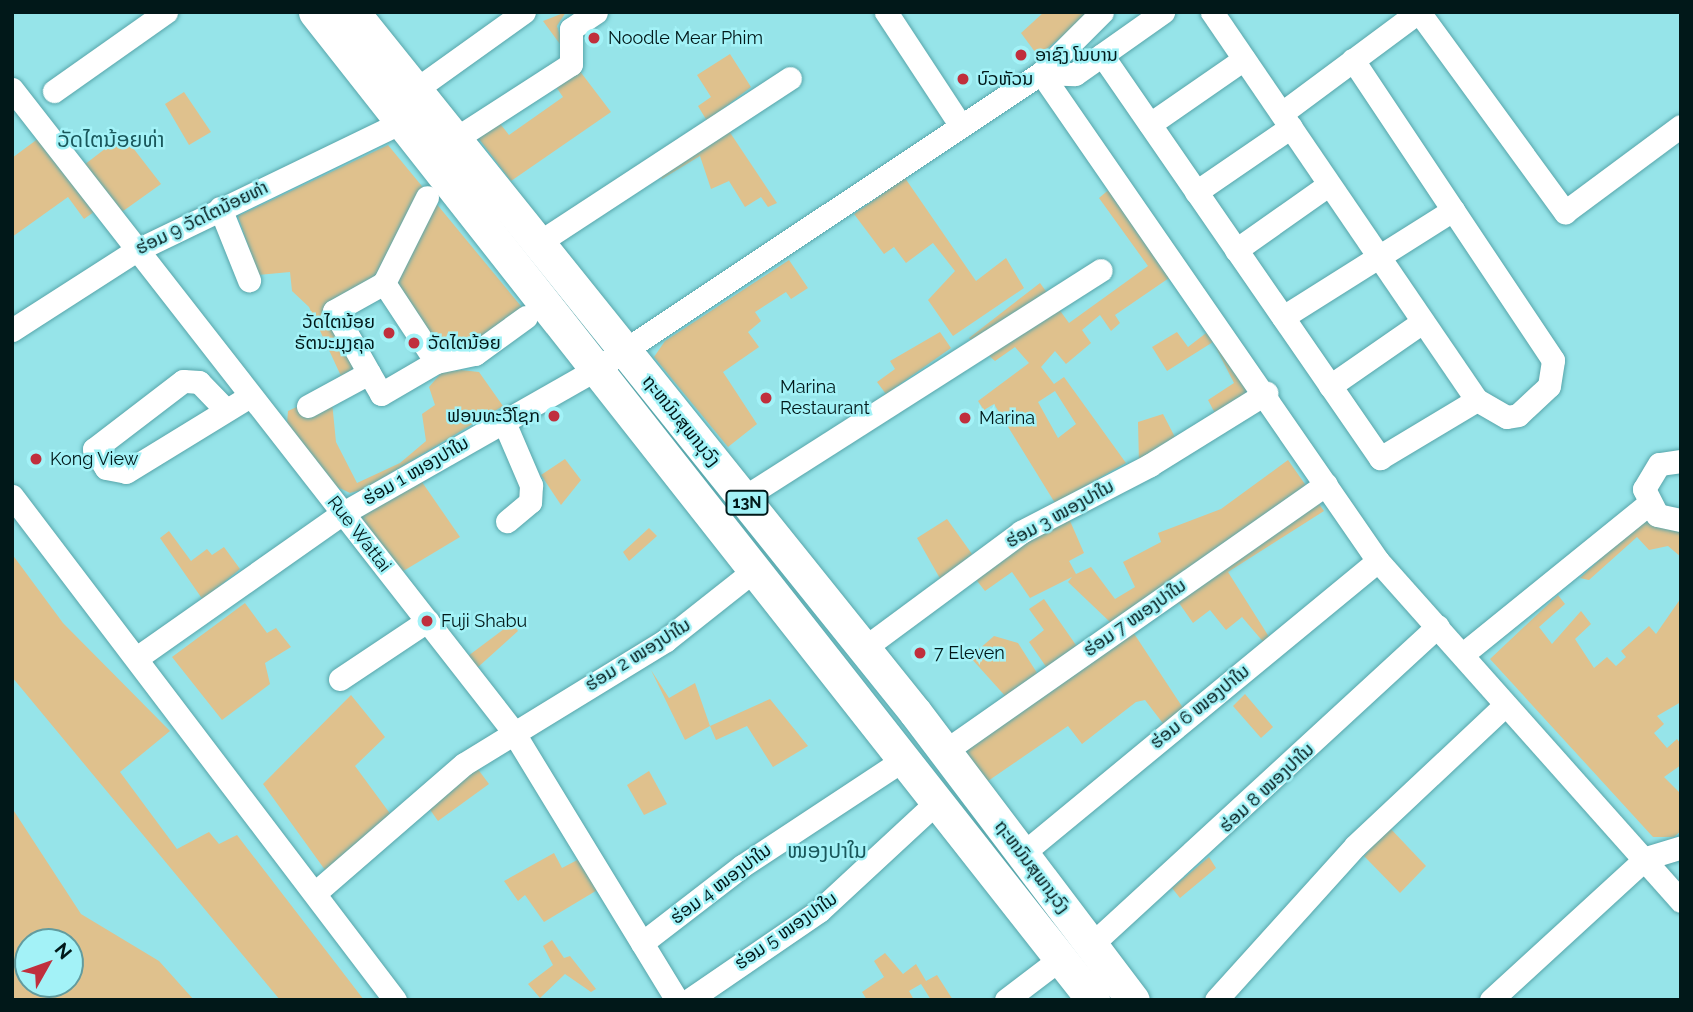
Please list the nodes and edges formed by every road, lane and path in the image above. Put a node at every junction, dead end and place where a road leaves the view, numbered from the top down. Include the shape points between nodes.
1 (166, 12) edge
2 (315, 12) edge
3 (353, 12) edge
4 (524, 12) edge
5 (596, 12) edge
6 (886, 12) edge
7 (1102, 12) edge
8 (1163, 12) edge
9 (1212, 12) edge
10 (1418, 12) edge
11 (1102, 55) junction
12 (1244, 59) junction
13 (1353, 60) junction
14 (1041, 73) junction
15 (790, 78) dead end
16 (12, 89) edge
17 (415, 90) junction
18 (54, 91) dead end
19 (1286, 120) junction
20 (402, 122) junction
21 (960, 123) junction
22 (1150, 124) junction
23 (1681, 126) edge
24 (455, 139) junction
25 (1328, 185) junction
26 (1196, 192) junction
27 (427, 197) dead end
28 (220, 208) junction
29 (1453, 211) junction
30 (538, 243) junction
31 (1236, 250) junction
32 (135, 251) junction
33 (1377, 256) junction
34 (1101, 270) dead end
35 (249, 281) dead end
36 (384, 283) junction
37 (526, 317) dead end
38 (1283, 317) junction
39 (1421, 323) junction
40 (12, 330) edge
41 (610, 359) junction
42 (436, 362) junction
43 (369, 373) junction
44 (1330, 386) junction
45 (1266, 393) junction
46 (250, 396) junction
47 (1477, 400) junction
48 (308, 406) dead end
49 (225, 409) junction
50 (504, 422) junction
51 (1681, 461) edge
52 (1326, 484) junction
53 (12, 496) edge
54 (743, 498) junction
55 (1648, 504) junction
56 (343, 513) junction
57 (1681, 520) edge
58 (507, 521) dead end
59 (1378, 561) junction
60 (756, 569) junction
61 (427, 621) junction
62 (1438, 626) junction
63 (863, 649) junction
64 (1463, 654) junction
65 (138, 657) junction
66 (340, 679) dead end
67 (1505, 705) junction
68 (512, 730) junction
69 (945, 751) junction
70 (906, 758) junction
71 (939, 800) junction
72 (1681, 847) edge
73 (1022, 854) junction
74 (1646, 858) junction
75 (315, 893) junction
76 (1681, 901) edge
77 (642, 943) junction
78 (1091, 945) junction
79 (1061, 958) junction
80 (395, 1000) edge
81 (677, 1000) edge
82 (689, 1000) edge
83 (1006, 1000) edge
84 (1093, 1000) edge
85 (1133, 1000) edge
86 (1216, 1000) edge
87 (1491, 1000) edge

1 - 18 street
2 - 20 highway, ຖະຫນົນສຸພານຸວົງ / 13N
3 - 17 highway, ຖະຫນົນສຸພານຸວົງ / 13N
4 - 17 street
5 - 24 street via 571,29 571,64
6 - 21 street
7 - 14 street, ຮ່ອມ 1 ໜອງປາໃນ
8 - 11 street
9 - 12 street
10 - 13 street
10 - 23 street via 1565,212
11 - 14 street via 1076,74
11 - 22 street
12 - 19 street
12 - 22 street
13 - 19 street
13 - 29 street
14 - 21 street, ຮ່ອມ 1 ໜອງປາໃນ
14 - 45 street
15 - 30 street
16 - 32 street, Rue Wattai
17 - 24 highway, ຖະຫນົນສຸພານຸວົງ / 13N
19 - 25 street
19 - 26 street
20 - 28 street, ຮ່ອມ 9 ວັດໄຕນ້ອຍທ່າ
20 - 41 highway, ຖະຫນົນສຸພານຸວົງ / 13N
21 - 41 street, ຮ່ອມ 1 ໜອງປາໃນ
22 - 26 street
24 - 30 highway, ຖະຫນົນສຸພານຸວົງ / 13N
25 - 31 street
25 - 33 street
26 - 31 street
27 - 36 street
28 - 32 street, ຮ່ອມ 9 ວັດໄຕນ້ອຍທ່າ
28 - 35 street
29 - 33 street
29 - 47 street via 1556,373 1518,415 1507,418
30 - 41 highway, ຖະຫນົນສຸພານຸວົງ / 13N
31 - 38 street
32 - 40 street, ຮ່ອມ 9 ວັດໄຕນ້ອຍທ່າ
32 - 46 street, Rue Wattai
33 - 38 street
33 - 39 street
34 - 54 street
36 - 42 street
36 - 43 street via 334,311
37 - 42 street via 475,354
38 - 44 street
39 - 44 street
39 - 47 street
41 - 50 street, ຮ່ອມ 1 ໜອງປາໃນ
41 - 54 highway, ຖະຫນົນສຸພານຸວົງ / 13N
41 - 60 highway, ຖະຫນົນສຸພານຸວົງ / 13N
42 - 43 street via 381,394
43 - 48 street
44 - 47 street via 1380,458
45 - 52 street
45 - 63 street, ຮ່ອມ 3 ໜອງປາໃນ via 1150,465 1021,532
46 - 49 street
46 - 56 street, Rue Wattai
49 - 49 street via 126,472 106,468 94,449 183,381 199,382
50 - 56 street, ຮ່ອມ 1 ໜອງປາໃນ
50 - 58 street via 531,485 530,502
51 - 55 street via 1652,471 1644,489
52 - 59 street
52 - 69 street, ຮ່ອມ 7 ໜອງປາໃນ
53 - 65 street
54 - 63 highway, ຖະຫນົນສຸພານຸວົງ / 13N
55 - 57 street via 1667,520
55 - 64 street
56 - 61 street, Rue Wattai
56 - 65 street, ຮ່ອມ 1 ໜອງປາໃນ
59 - 62 street
59 - 73 street, ຮ່ອມ 6 ໜອງປາໃນ
60 - 68 street, ຮ່ອມ 2 ໜອງປາໃນ via 666,640
60 - 70 highway, ຖະຫນົນສຸພານຸວົງ / 13N
61 - 66 street
61 - 68 street, Rue Wattai
62 - 64 street
62 - 78 street, ຮ່ອມ 8 ໜອງປາໃນ
63 - 69 highway, ຖະຫນົນສຸພານຸວົງ / 13N
64 - 67 street
65 - 75 street
67 - 74 street
67 - 86 street via 1355,846
68 - 75 street, ຮ່ອມ 2 ໜອງປາໃນ via 360,848
68 - 77 street, Rue Wattai
69 - 73 highway, ຖະຫນົນສຸພານຸວົງ / 13N
70 - 71 highway, ຖະຫນົນສຸພານຸວົງ / 13N
70 - 77 street, ຮ່ອມ 4 ໜອງປາໃນ via 741,866
71 - 79 highway, ຖະຫນົນສຸພານຸວົງ / 13N
71 - 82 street, ຮ່ອມ 5 ໜອງປາໃນ via 819,911
72 - 74 street
73 - 78 highway, ຖະຫນົນສຸພານຸວົງ / 13N
74 - 76 street
74 - 87 street
75 - 80 street
77 - 81 street, Rue Wattai
78 - 85 highway, ຖະຫນົນສຸພານຸວົງ / 13N
79 - 83 street
79 - 84 highway, ຖະຫນົນສຸພານຸວົງ / 13N

